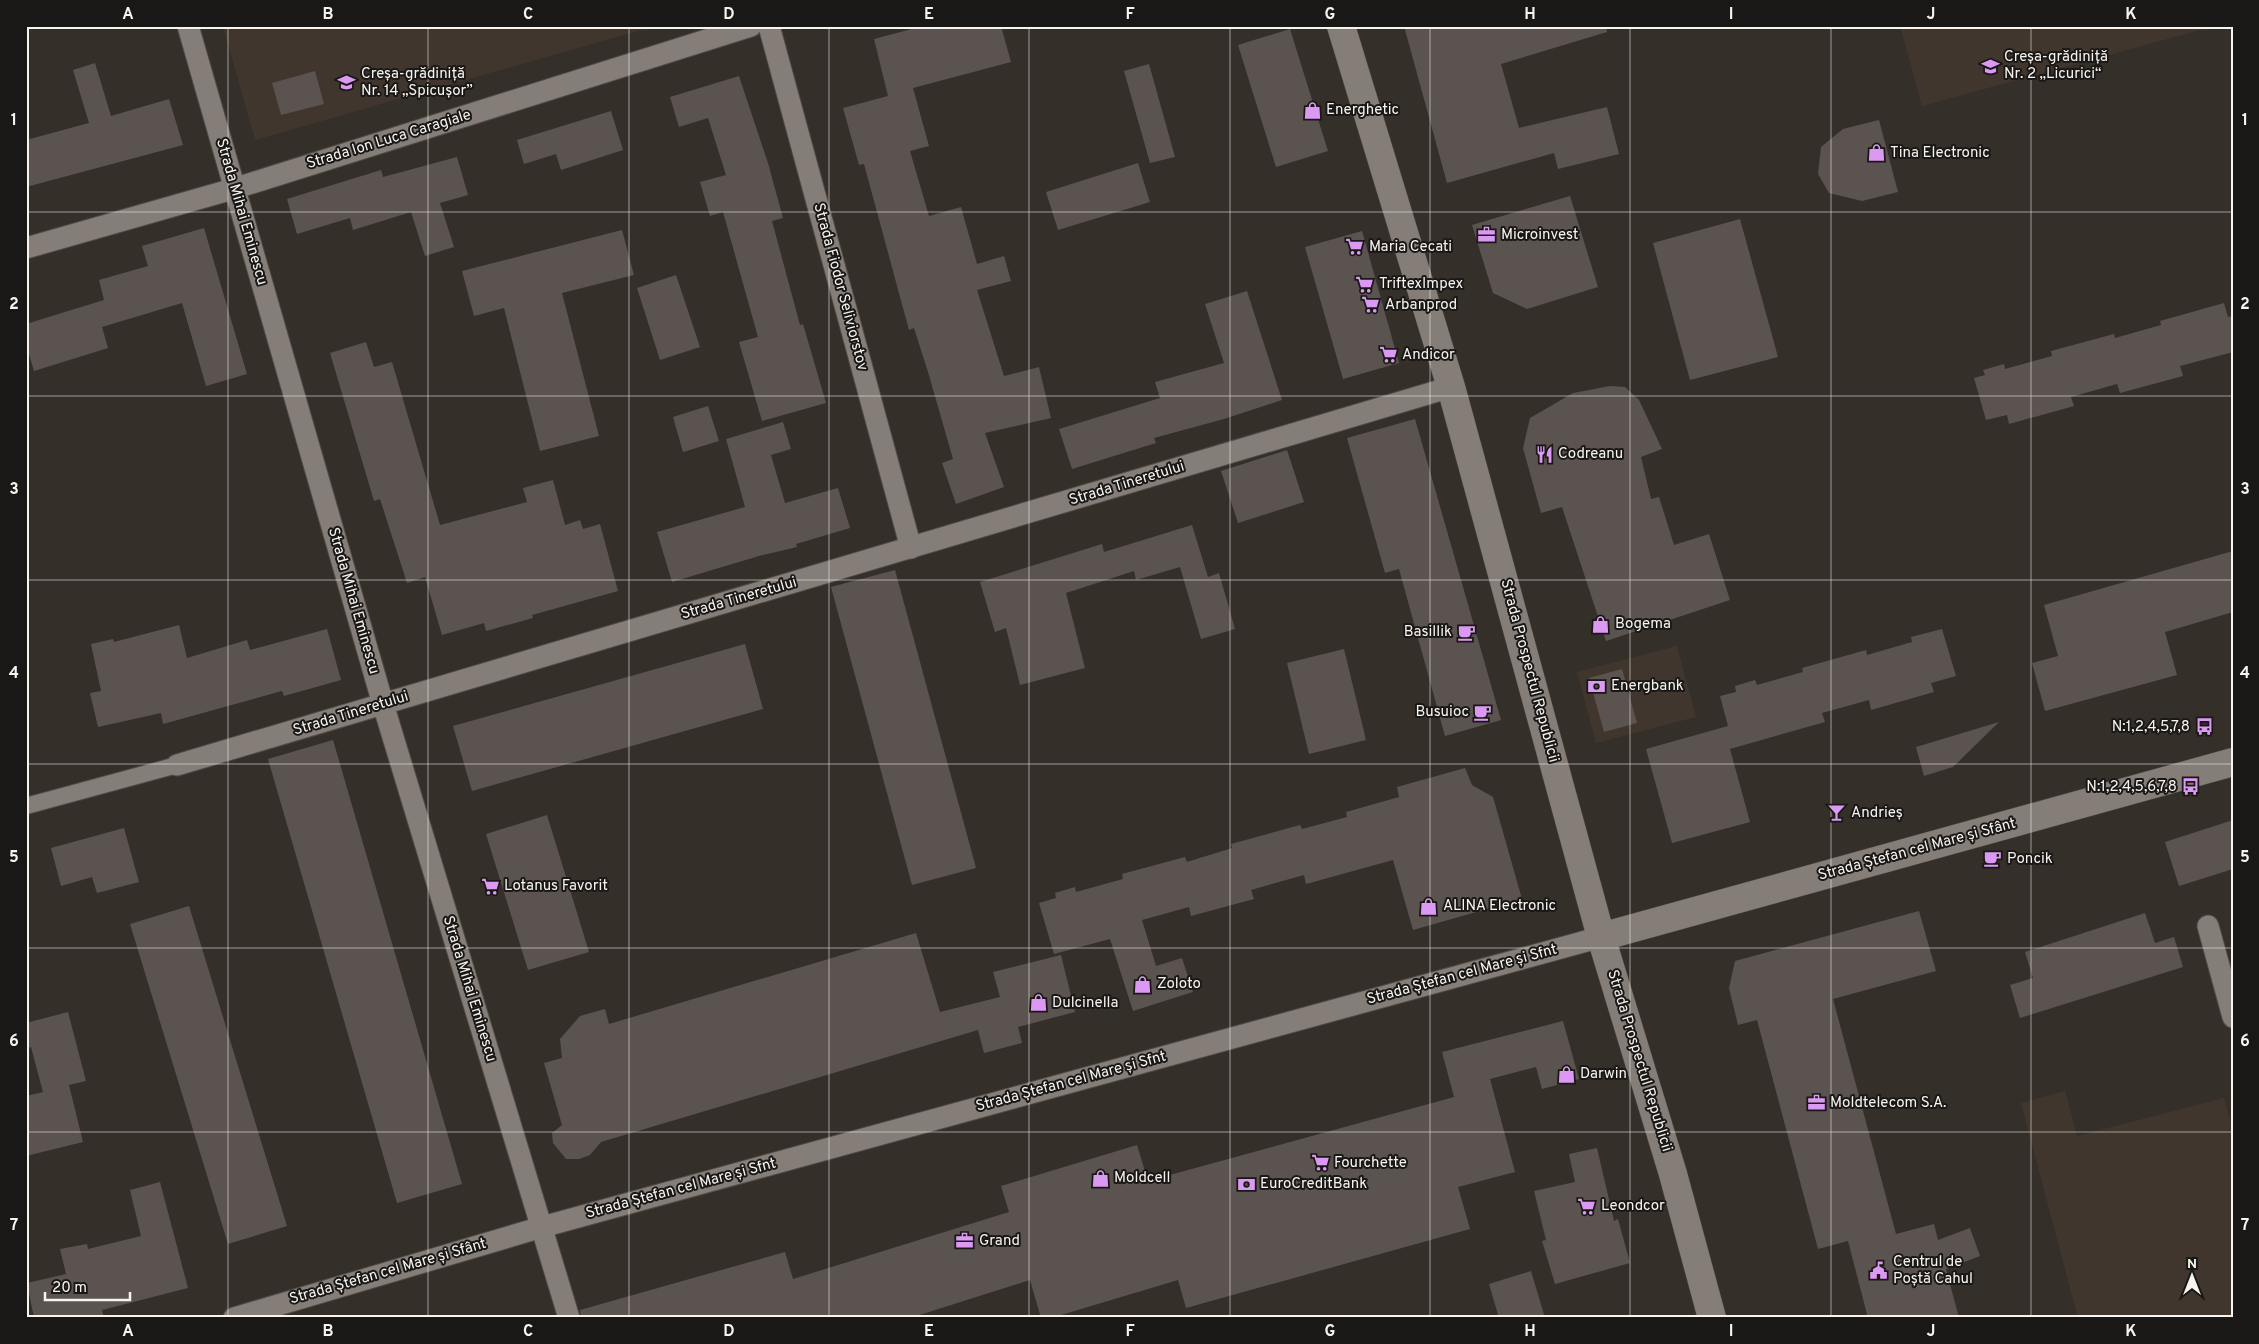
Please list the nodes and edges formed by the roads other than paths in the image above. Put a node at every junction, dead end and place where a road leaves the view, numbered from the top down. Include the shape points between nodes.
1 (188, 26) edge
2 (750, 26) edge
3 (769, 26) edge
4 (1341, 26) edge
5 (233, 189) junction
6 (26, 248) edge
7 (1451, 387) junction
8 (911, 548) junction
9 (383, 704) junction
10 (2233, 762) edge
11 (177, 765) joint
12 (26, 806) edge
13 (2208, 926) dead end
14 (1601, 937) junction
15 (2233, 1017) edge
16 (542, 1227) junction
17 (234, 1318) edge
18 (569, 1318) edge
19 (1712, 1318) edge

1 - 5 street, Strada Mihai Eminescu
2 - 5 street, Strada Ion Luca Caragiale
3 - 8 street, Strada Fiodor Seliviorstov
4 - 7 main road, Strada Prospectul Republicii
5 - 6 street, Strada Ion Luca Caragiale
5 - 9 street, Strada Mihai Eminescu
7 - 8 street, Strada Tineretului
7 - 14 main road, Strada Prospectul Republicii
8 - 9 street, Strada Tineretului
9 - 11 street, Strada Tineretului
9 - 16 street, Strada Mihai Eminescu
10 - 14 main road, Strada Ștefan cel Mare și Sfânt
11 - 12 street, Strada Tineretului
13 - 15 street
14 - 16 street, Strada Ștefan cel Mare și Sfnt
14 - 19 main road, Strada Prospectul Republicii via 1673,1174
16 - 17 street, Strada Ștefan cel Mare și Sfânt
16 - 18 street, Strada Mihai Eminescu

